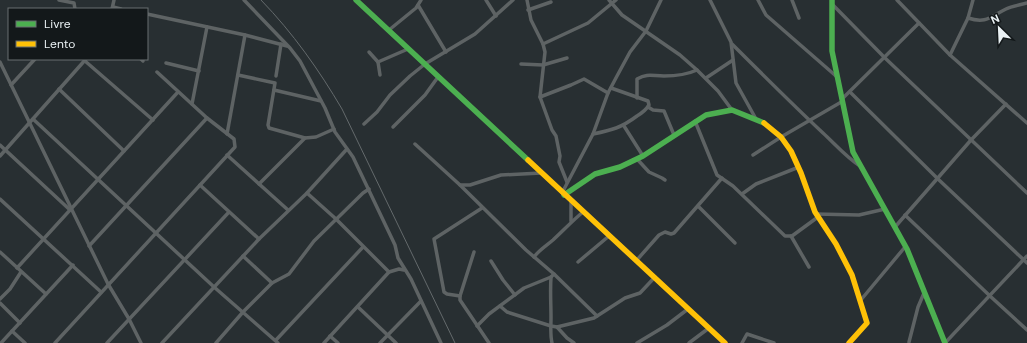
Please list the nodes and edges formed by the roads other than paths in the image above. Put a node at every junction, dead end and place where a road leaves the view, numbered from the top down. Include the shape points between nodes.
1 (59, 0) edge
2 (114, 0) edge
3 (244, 0) edge
4 (357, 0) edge
5 (421, 0) edge
6 (486, 0) edge
7 (513, 0) edge
8 (526, 0) edge
9 (609, 0) edge
10 (616, 0) edge
11 (661, 0) edge
12 (710, 0) edge
13 (758, 0) edge
14 (792, 0) edge
15 (973, 0) edge
16 (74, 1) edge
17 (899, 1) edge
18 (550, 2) dead end
19 (832, 2) edge
20 (1027, 3) edge
21 (418, 5) junction
22 (612, 5) junction
23 (112, 8) edge
24 (528, 10) junction
25 (148, 14) edge
26 (496, 16) junction
27 (799, 18) dead end
28 (968, 18) junction
29 (919, 23) junction
30 (206, 27) junction
31 (388, 30) junction
32 (646, 31) junction
33 (245, 35) junction
34 (281, 44) junction
35 (543, 44) junction
36 (732, 44) junction
37 (288, 46) junction
38 (408, 49) junction
39 (369, 52) dead end
40 (446, 52) junction
41 (950, 55) junction
42 (567, 58) dead end
43 (885, 58) junction
44 (34, 60) edge
45 (86, 60) edge
46 (733, 60) junction
47 (0, 62) edge
48 (378, 62) junction
49 (166, 63) dead end
50 (425, 64) junction
51 (521, 64) dead end
52 (543, 65) junction
53 (697, 70) junction
54 (199, 71) junction
55 (157, 72) dead end
56 (238, 75) junction
57 (380, 75) dead end
58 (276, 76) dead end
59 (438, 77) junction
60 (837, 77) junction
61 (706, 78) junction
62 (9, 79) junction
63 (16, 79) junction
64 (11, 85) junction
65 (611, 88) junction
66 (59, 89) junction
67 (274, 90) junction
68 (178, 92) junction
69 (850, 92) junction
70 (608, 93) junction
71 (540, 97) junction
72 (637, 98) junction
73 (842, 100) junction
74 (322, 102) junction
75 (192, 104) junction
76 (1006, 104) junction
77 (648, 107) junction
78 (732, 110) junction
79 (33, 118) junction
80 (208, 118) junction
81 (756, 119) junction
82 (153, 120) junction
83 (810, 121) junction
84 (695, 122) junction
85 (29, 123) junction
86 (1027, 123) edge
87 (364, 124) dead end
88 (624, 126) junction
89 (393, 128) dead end
90 (334, 129) junction
91 (227, 134) junction
92 (593, 134) junction
93 (674, 134) junction
94 (781, 137) junction
95 (305, 138) junction
96 (971, 140) junction
97 (415, 144) dead end
98 (0, 145) edge
99 (347, 149) junction
100 (5, 151) junction
101 (124, 151) junction
102 (227, 155) junction
103 (753, 155) dead end
104 (0, 156) edge
105 (640, 158) junction
106 (799, 167) junction
107 (863, 169) junction
108 (541, 173) junction
109 (722, 178) junction
110 (98, 179) junction
111 (938, 179) junction
112 (665, 180) dead end
113 (567, 182) junction
114 (259, 184) junction
115 (460, 185) junction
116 (200, 186) junction
117 (369, 189) junction
118 (307, 193) junction
119 (1027, 193) edge
120 (563, 194) junction
121 (742, 194) junction
122 (0, 199) edge
123 (571, 201) junction
124 (127, 206) junction
125 (698, 206) junction
126 (482, 208) junction
127 (885, 209) junction
128 (71, 210) junction
129 (288, 210) junction
130 (229, 212) junction
131 (583, 212) junction
132 (817, 215) junction
133 (905, 215) junction
134 (336, 219) junction
135 (571, 221) junction
136 (895, 227) junction
137 (156, 234) junction
138 (609, 236) junction
139 (791, 236) junction
140 (44, 239) junction
141 (259, 239) junction
142 (735, 243) dead end
143 (89, 246) junction
144 (363, 247) junction
145 (905, 247) junction
146 (0, 252) edge
147 (474, 252) dead end
148 (243, 256) junction
149 (1027, 256) edge
150 (534, 257) junction
151 (185, 260) junction
152 (1023, 260) junction
153 (491, 261) dead end
154 (636, 261) junction
155 (578, 262) dead end
156 (1027, 263) edge
157 (73, 265) junction
158 (809, 267) dead end
159 (17, 268) junction
160 (404, 270) junction
161 (21, 272) junction
162 (389, 272) junction
163 (553, 275) junction
164 (655, 277) junction
165 (272, 283) junction
166 (108, 284) junction
167 (214, 287) junction
168 (101, 292) junction
169 (924, 293) junction
170 (46, 294) junction
171 (515, 295) junction
172 (460, 296) junction
173 (990, 296) junction
174 (0, 299) edge
175 (421, 301) junction
176 (860, 301) junction
177 (0, 303) edge
178 (500, 306) junction
179 (358, 307) junction
180 (688, 309) junction
181 (243, 312) junction
182 (598, 316) junction
183 (129, 319) junction
184 (20, 323) junction
185 (477, 326) junction
186 (551, 326) junction
187 (557, 327) junction
188 (709, 328) junction
189 (1027, 330) edge
190 (12, 331) junction
191 (388, 335) junction
192 (330, 336) junction
193 (277, 342) edge
194 (909, 342) dead end
195 (1, 343) edge
196 (25, 343) edge
197 (55, 343) edge
198 (107, 343) edge
199 (141, 343) edge
200 (162, 343) edge
201 (216, 343) edge
202 (324, 343) edge
203 (338, 343) edge
204 (380, 343) edge
205 (396, 343) edge
206 (442, 343) edge
207 (489, 343) edge
208 (552, 343) edge
209 (574, 343) edge
210 (637, 343) edge
211 (689, 343) edge
212 (725, 343) edge
213 (742, 343) edge
214 (774, 343) edge
215 (849, 343) edge
216 (945, 343) edge

1 - 16 street
2 - 23 street
3 - 37 street
4 - 31 street
5 - 21 street
6 - 26 street
7 - 26 street
8 - 24 street
9 - 22 street
10 - 22 street
11 - 32 street
12 - 36 street
13 - 60 street via 766,15
14 - 27 street
15 - 28 street
17 - 29 street
18 - 24 street
19 - 43 street
19 - 60 street via 832,51
20 - 28 street via 1005,10 984,21
21 - 31 street
21 - 40 street
22 - 32 street
22 - 35 street via 588,23
24 - 35 street
25 - 30 street
26 - 40 street via 475,34
28 - 41 street
29 - 41 street
29 - 43 street
30 - 33 street
30 - 54 street
31 - 38 street
32 - 53 street
32 - 65 street via 630,52
33 - 34 street
33 - 56 street
34 - 37 street
34 - 58 street
35 - 52 street
36 - 46 street
36 - 83 street
37 - 74 street via 300,61
38 - 48 street
38 - 50 street
39 - 48 street
40 - 50 street
41 - 76 street
42 - 52 street
43 - 69 street
43 - 96 street
44 - 63 street
45 - 66 street
45 - 82 street
46 - 61 street
46 - 81 street via 737,86
47 - 62 street
48 - 57 street
49 - 54 street
50 - 59 street
50 - 87 street via 390,95
51 - 52 street
52 - 71 street
53 - 61 street
53 - 72 street via 686,74 653,74 639,78
54 - 75 street
55 - 68 street
56 - 67 street via 275,83
56 - 91 street
59 - 89 street via 425,95
59 - 108 street
60 - 73 street
61 - 78 street
62 - 63 street
62 - 64 street
63 - 64 street
64 - 85 street
65 - 70 street
65 - 72 street
66 - 79 street
66 - 101 street
67 - 74 street
67 - 95 street via 269,128
68 - 75 street
68 - 82 street
69 - 73 street
69 - 111 street
70 - 71 street via 584,78
70 - 92 street
71 - 113 street via 556,136 559,162
72 - 77 street via 648,101
73 - 83 street
73 - 107 street via 850,142
74 - 90 street
75 - 80 street
76 - 86 street
76 - 96 street
77 - 88 street
77 - 93 street via 664,111
78 - 81 street
78 - 84 street via 706,115
79 - 85 street
79 - 110 street
80 - 91 street
80 - 124 street
81 - 94 street via 761,120
82 - 101 street
83 - 94 street
83 - 107 street
84 - 93 street
84 - 109 street via 714,169
85 - 100 street
85 - 128 street
88 - 92 street
88 - 105 street
90 - 95 street via 316,137
90 - 99 street
91 - 102 street via 234,139 235,147
92 - 113 street
93 - 105 street
94 - 103 street
94 - 106 street
95 - 114 street
96 - 111 street
96 - 119 street
97 - 115 street
98 - 100 street
99 - 117 street
99 - 118 street
100 - 104 street
100 - 128 street
101 - 110 street
102 - 114 street
102 - 116 street
105 - 112 street via 649,172
105 - 120 street via 595,174
106 - 121 street via 756,184
106 - 132 street
107 - 127 street
108 - 115 street via 501,174 470,185
108 - 120 street
109 - 121 street
109 - 125 street
110 - 124 street
110 - 128 street
111 - 133 street
111 - 152 street
113 - 120 street
114 - 129 street
115 - 126 street
116 - 130 street
116 - 137 street
117 - 134 street
117 - 160 street via 396,244 398,258
118 - 129 street
118 - 134 street
120 - 123 street
121 - 139 street via 786,236
122 - 140 street
123 - 131 street
123 - 135 street
124 - 137 street
124 - 143 street
125 - 142 street
125 - 154 street via 674,233 665,232 660,235
126 - 150 street
126 - 172 street via 434,239 444,292
127 - 132 street via 859,216
127 - 136 street
128 - 140 street
128 - 143 street
129 - 141 street
130 - 141 street
130 - 151 street
131 - 135 street
131 - 138 street
132 - 139 street
132 - 176 street via 845,260
133 - 136 street
133 - 173 street
134 - 144 street
134 - 165 street via 314,241 289,274
135 - 150 street
136 - 145 street
137 - 151 street
137 - 166 street
138 - 154 street
138 - 155 street
139 - 158 street
140 - 157 street
140 - 159 street
141 - 148 street
143 - 166 street
144 - 162 street
144 - 193 street
145 - 169 street
145 - 176 street
146 - 159 street
147 - 172 street
148 - 165 street
148 - 167 street
149 - 152 street
150 - 163 street
151 - 167 street
151 - 183 street
152 - 156 street
152 - 173 street
153 - 171 street
154 - 164 street
157 - 168 street
157 - 170 street
159 - 161 street
160 - 162 street
160 - 175 street
161 - 170 street
161 - 174 street
162 - 179 street
163 - 171 street via 524,288
163 - 182 street
163 - 186 street via 550,292
164 - 180 street
164 - 182 street via 640,293 625,298
165 - 181 street
166 - 168 street
166 - 183 street
167 - 181 street
167 - 200 street
168 - 197 street
169 - 194 street
169 - 216 street
170 - 184 street
171 - 178 street
172 - 185 street via 461,304
173 - 189 street
173 - 216 street
175 - 191 street
175 - 206 street
176 - 215 street via 867,323
177 - 184 street
178 - 185 street
178 - 186 street via 507,312
179 - 191 street
179 - 192 street
180 - 188 street
180 - 210 street
181 - 193 street
181 - 201 street
182 - 187 street via 588,321
183 - 198 street
183 - 199 street
184 - 190 street
185 - 207 street
186 - 187 street
186 - 208 street
187 - 209 street
188 - 211 street
188 - 212 street
190 - 195 street
190 - 196 street
191 - 204 street
191 - 205 street
192 - 202 street
192 - 203 street
213 - 214 street via 748,334

